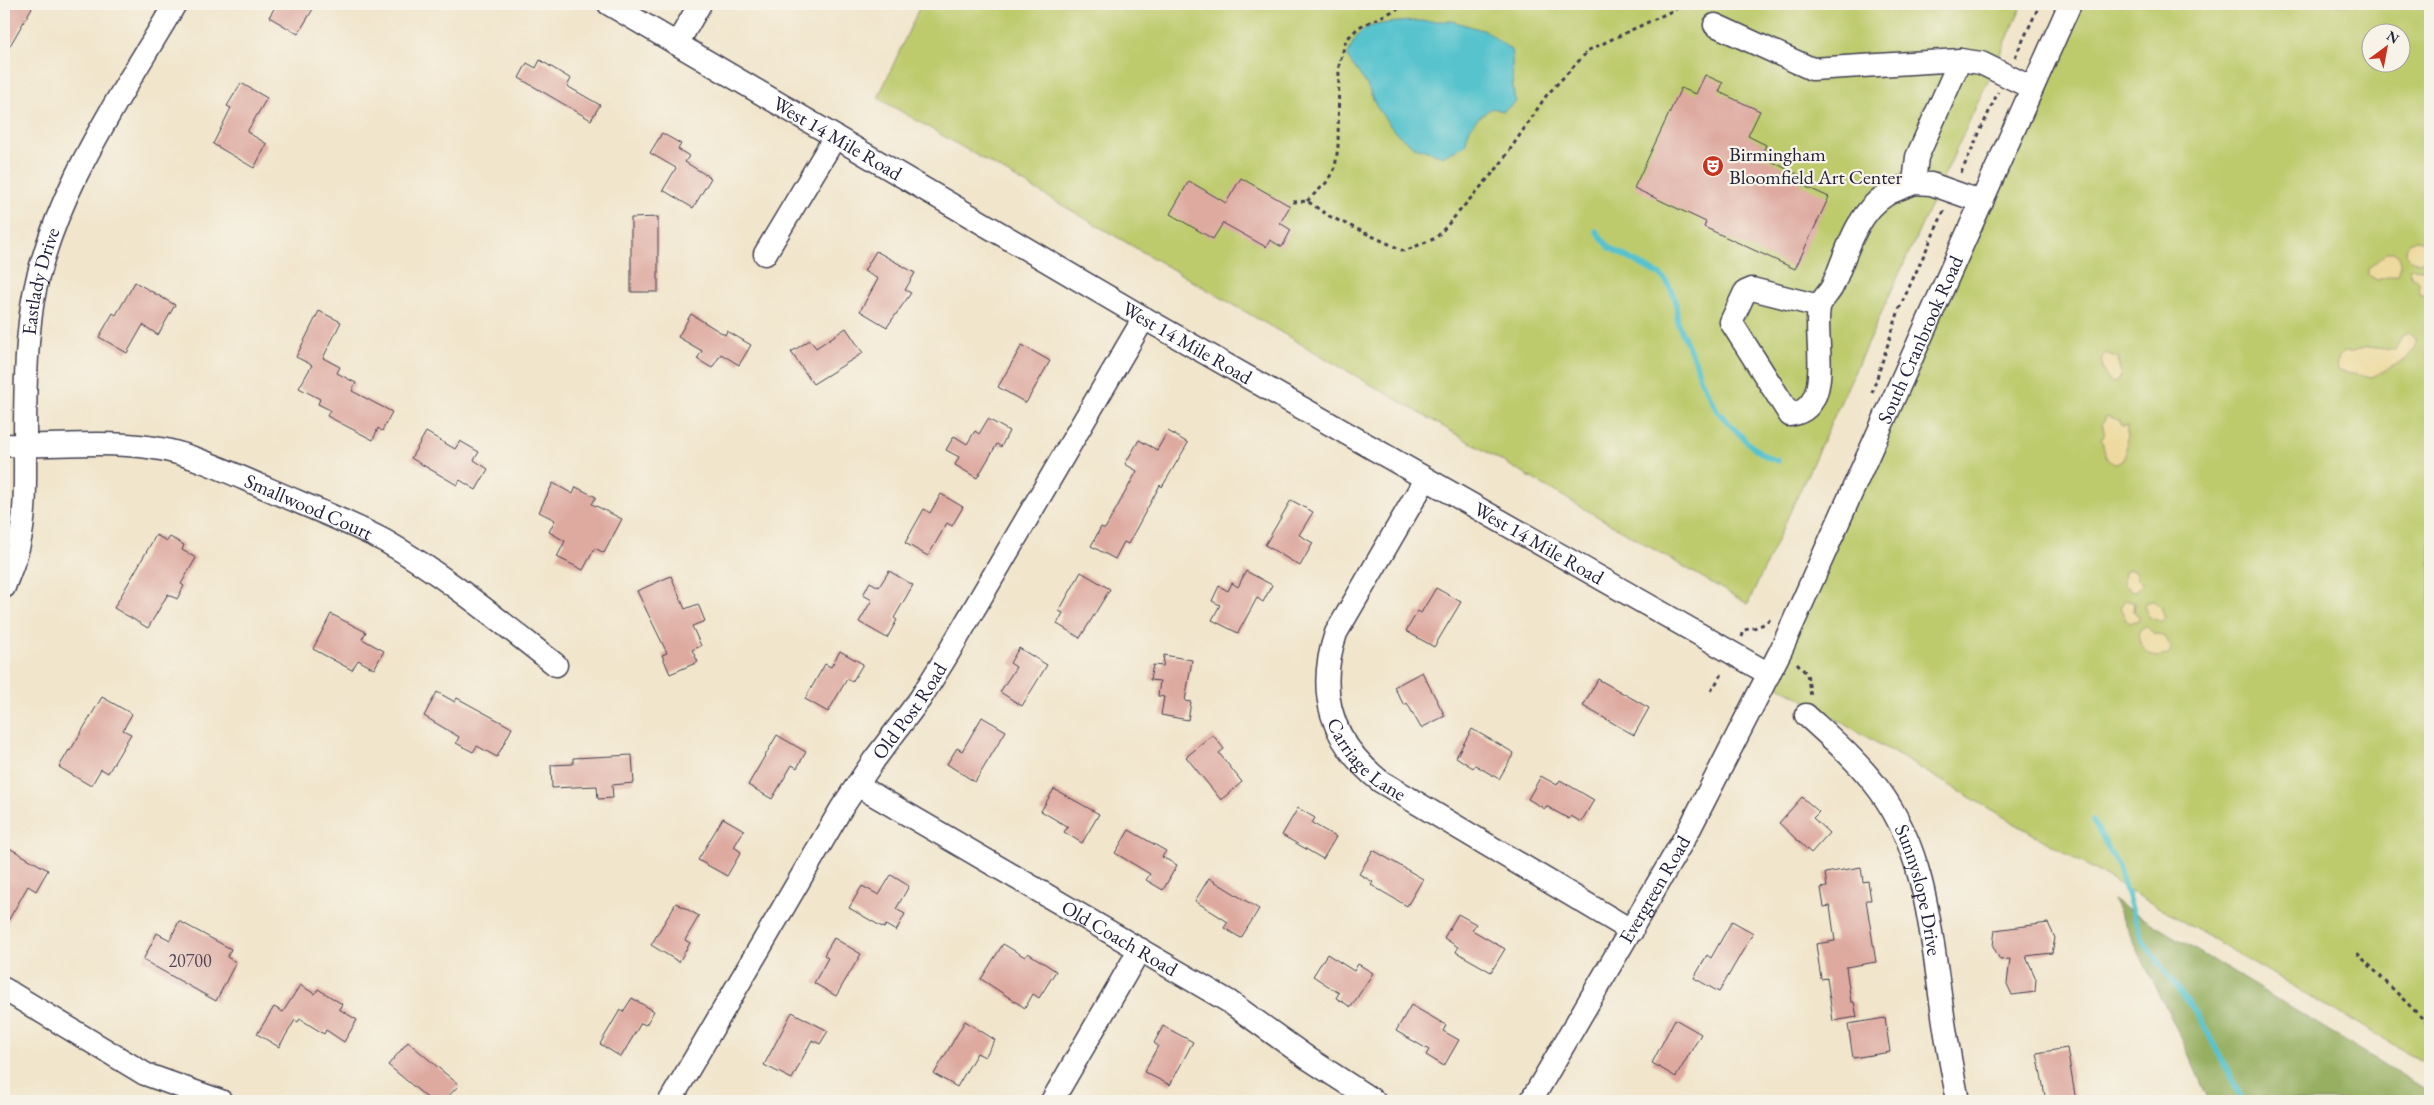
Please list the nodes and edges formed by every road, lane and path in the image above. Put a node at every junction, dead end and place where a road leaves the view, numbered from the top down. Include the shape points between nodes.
1 (176, 4) edge
2 (609, 4) edge
3 (700, 4) edge
4 (1408, 4) edge
5 (1678, 4) edge
6 (2040, 4) edge
7 (2070, 4) edge
8 (1715, 25) dead end
9 (677, 44) junction
10 (1960, 60) junction
11 (2006, 75) junction
12 (2032, 88) junction
13 (835, 137) junction
14 (1914, 183) junction
15 (1954, 191) junction
16 (1307, 201) junction
17 (1293, 202) dead end
18 (1982, 202) junction
19 (764, 254) dead end
20 (1819, 306) junction
21 (1144, 318) junction
22 (1871, 395) dead end
23 (14, 445) edge
24 (1425, 480) junction
25 (4, 587) edge
26 (1773, 616) dead end
27 (1742, 638) dead end
28 (1781, 650) junction
29 (556, 665) dead end
30 (1769, 674) junction
31 (1721, 678) dead end
32 (1711, 692) dead end
33 (1806, 715) joint
34 (857, 785) junction
35 (1632, 931) junction
36 (1140, 950) junction
37 (2357, 953) dead end
38 (4, 989) edge
39 (2430, 1026) edge
40 (221, 1101) edge
41 (670, 1101) edge
42 (1052, 1101) edge
43 (1374, 1101) edge
44 (1531, 1101) edge
45 (1958, 1101) edge

1 - 23 street, Eastlady Drive via 83,163 55,223 44,254 28,337
2 - 9 street, West 14 Mile Road
3 - 9 street
4 - 16 path via 1359,27 1346,40 1339,66 1335,168 1326,183
5 - 16 path via 1676,8 1589,50 1546,96 1498,166 1436,238 1404,251 1328,216
6 - 11 path
7 - 12 street, South Cranbrook Road
8 - 10 street via 1812,70
9 - 13 street, West 14 Mile Road
10 - 11 street via 1981,63
10 - 14 street via 1917,157
11 - 12 street
11 - 15 path
12 - 18 street, South Cranbrook Road
13 - 19 street
13 - 21 street, West 14 Mile Road
14 - 15 street
14 - 20 street via 1886,194 1870,208 1832,288
15 - 18 street
15 - 22 path via 1900,307
16 - 17 path
18 - 28 street, South Cranbrook Road
20 - 20 street via 1820,373 1817,386 1813,401 1790,415 1731,322 1745,292 1752,289
21 - 24 street, West 14 Mile Road
21 - 34 street, Old Post Road via 920,699
23 - 25 street, Eastlady Drive via 25,494 19,544
23 - 29 street, Smallwood Court via 95,443 134,446 165,450 219,468 384,541 453,586
24 - 30 street, West 14 Mile Road
24 - 35 street, Carriage Lane via 1336,633 1330,650 1327,681 1328,704 1334,722 1351,752 1380,781
26 - 27 path via 1767,623 1744,630
28 - 30 street, South Cranbrook Road
28 - 33 path via 1804,668 1810,681 1808,692 1813,702
30 - 35 street, Evergreen Road
31 - 32 path
33 - 45 street, Sunnyslope Drive via 1867,774 1886,799 1906,837 1921,880 1933,939
34 - 36 street, Old Coach Road
34 - 41 street, Old Post Road
35 - 44 street, Evergreen Road
36 - 42 street
36 - 43 street, Old Coach Road via 1228,1001
37 - 39 path
38 - 40 street via 145,1074

